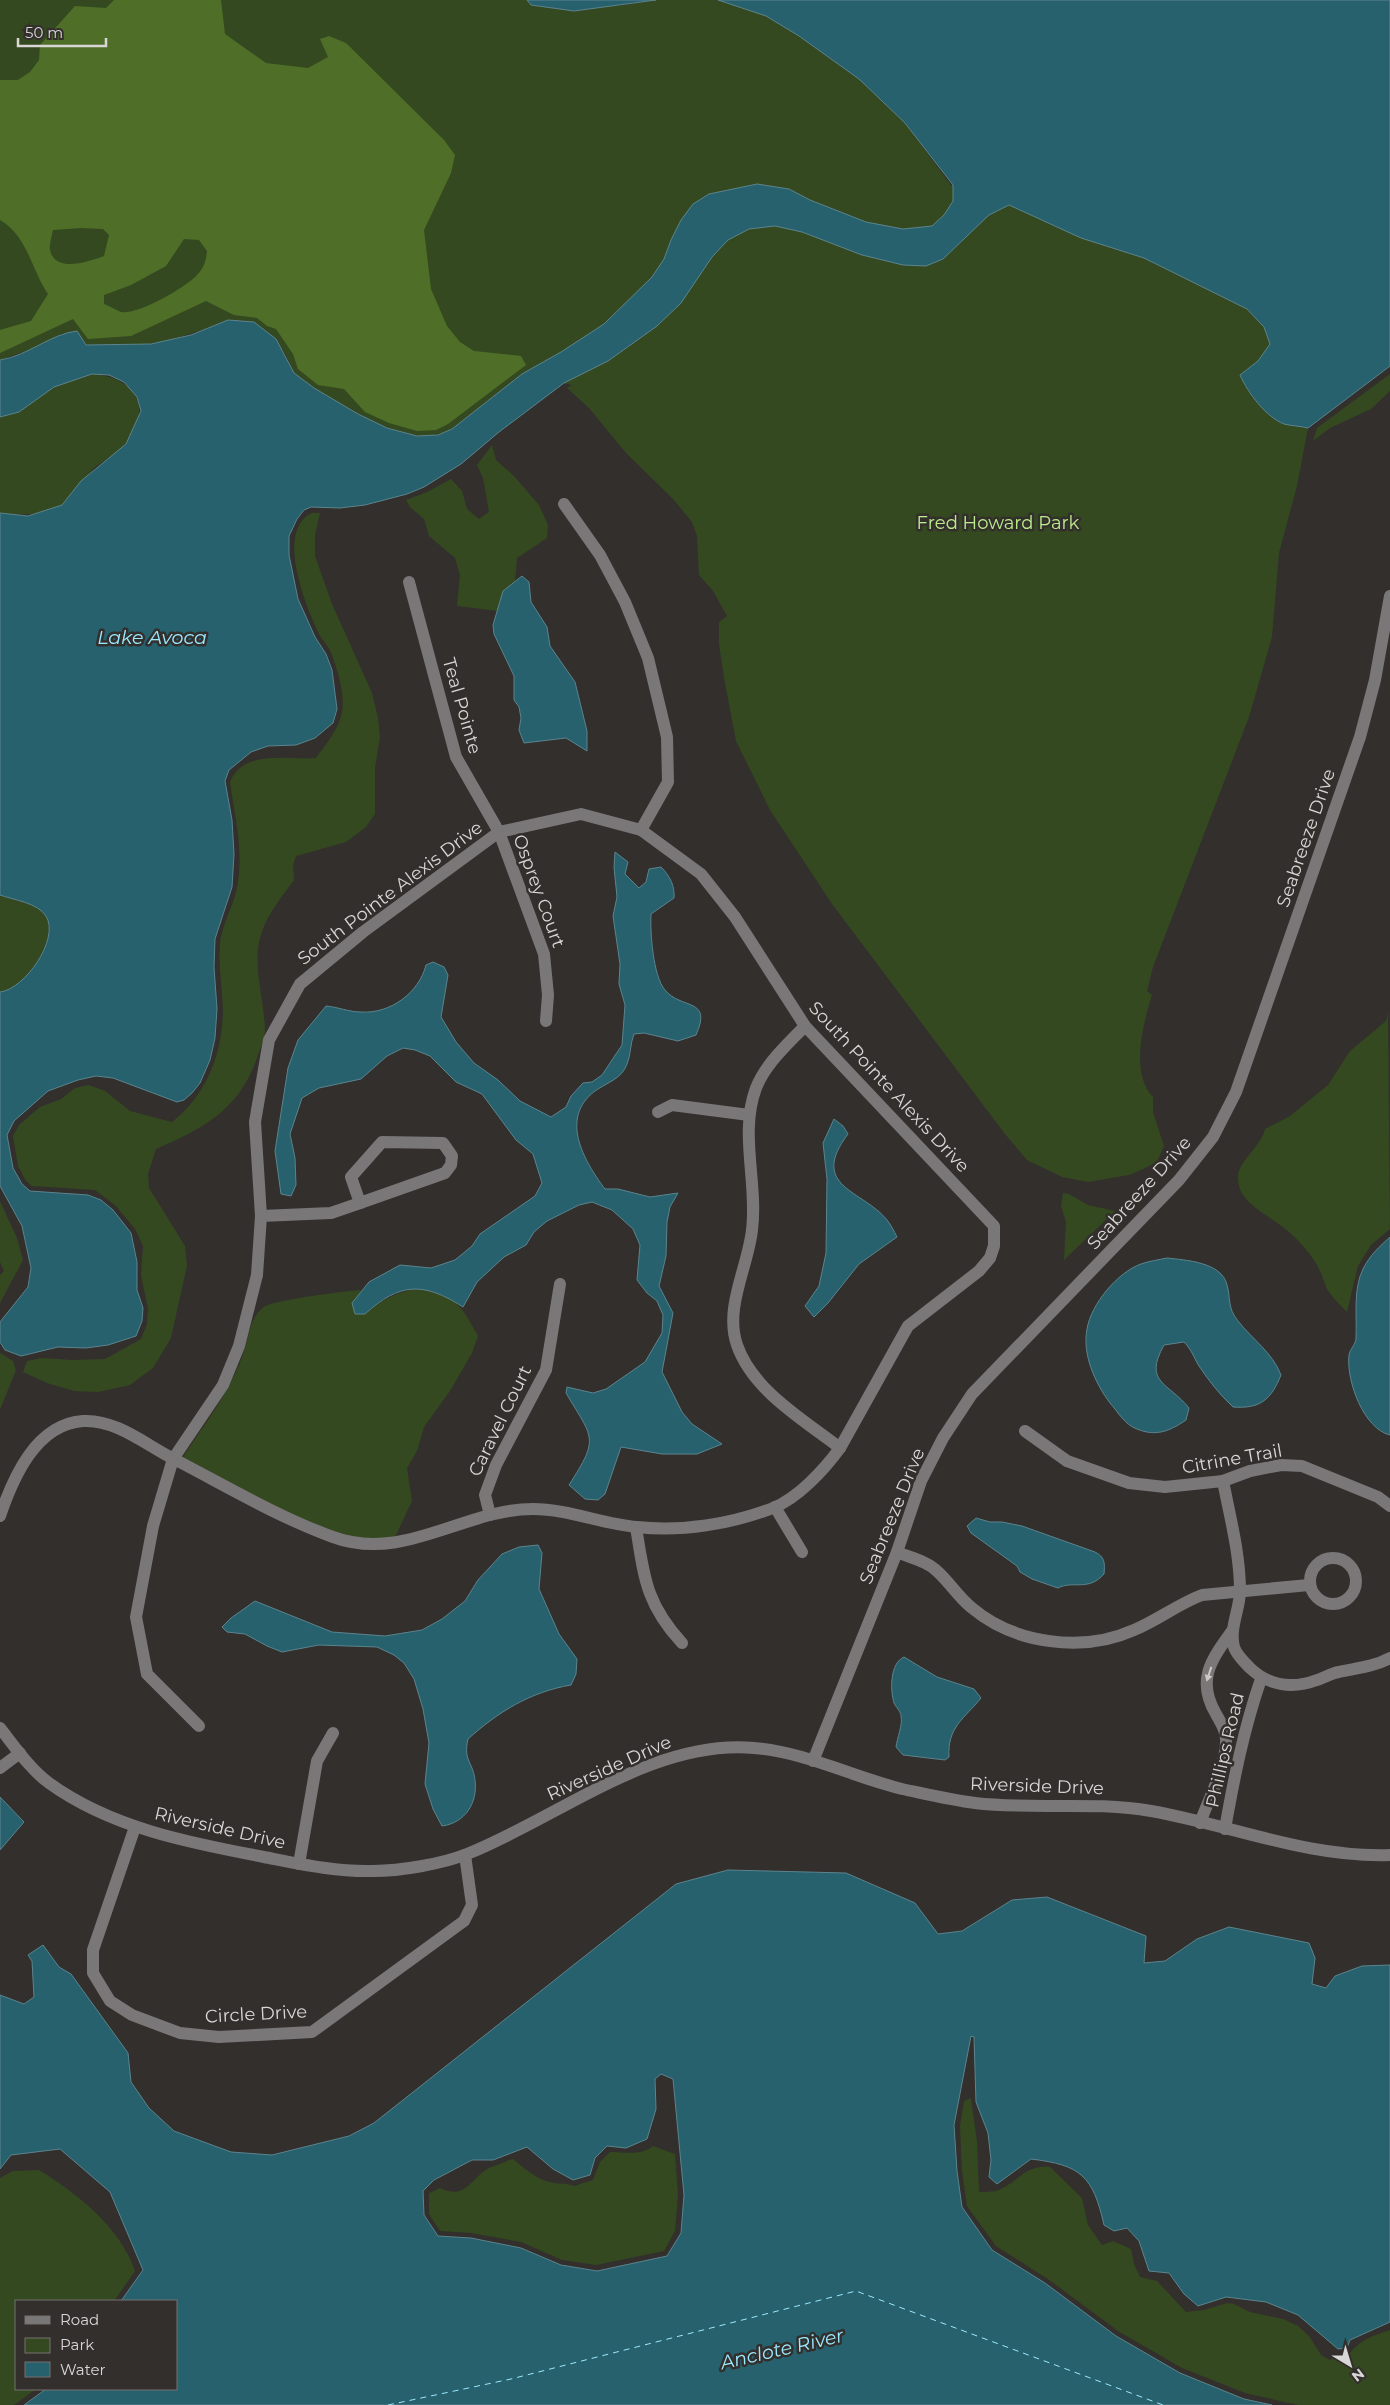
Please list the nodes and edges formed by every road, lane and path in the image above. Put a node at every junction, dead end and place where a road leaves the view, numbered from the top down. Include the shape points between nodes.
1 (564, 504) dead end
2 (409, 582) dead end
3 (1390, 596) edge
4 (641, 830) junction
5 (499, 832) junction
6 (546, 1021) dead end
7 (805, 1026) junction
8 (658, 1112) dead end
9 (749, 1115) junction
10 (360, 1203) junction
11 (260, 1216) junction
12 (560, 1284) dead end
13 (1026, 1431) dead end
14 (840, 1448) junction
15 (173, 1459) junction
16 (1223, 1481) junction
17 (1390, 1506) edge
18 (775, 1507) junction
19 (490, 1514) junction
20 (0, 1516) edge
21 (636, 1527) junction
22 (802, 1552) dead end
23 (897, 1552) junction
24 (1309, 1585) dead end
25 (1240, 1590) junction
26 (1232, 1631) junction
27 (682, 1643) dead end
28 (1390, 1658) edge
29 (1261, 1679) junction
30 (198, 1726) dead end
31 (0, 1728) edge
32 (333, 1733) dead end
33 (20, 1753) junction
34 (813, 1762) junction
35 (0, 1768) edge
36 (1200, 1823) junction
37 (135, 1827) junction
38 (1225, 1829) junction
39 (1390, 1855) edge
40 (465, 1856) junction
41 (299, 1864) junction

1 - 4 street via 600,555 625,602 650,667 667,737 668,782
2 - 5 street, Teal Pointe via 456,757
3 - 23 street, Seabreeze Drive via 1375,680 1360,737 1236,1092 1213,1137 1179,1180 972,1394 943,1438 921,1481
4 - 5 street, South Pointe Alexis Drive via 581,814
4 - 7 street, South Pointe Alexis Drive via 701,874 734,917
5 - 6 street, Osprey Court via 544,954 548,995
5 - 11 street, South Pointe Alexis Drive via 363,932 300,984 269,1040 255,1122
7 - 9 street via 766,1068 756,1087
7 - 14 street, South Pointe Alexis Drive via 994,1226 990,1258 979,1271 908,1326
8 - 9 street via 672,1105
9 - 14 street via 754,1200 752,1231 735,1310 737,1345 754,1373 776,1398
10 - 10 street via 445,1173 451,1165 449,1149 443,1143 382,1142 351,1177
10 - 11 street via 332,1213
11 - 15 street, South Pointe Alexis Drive via 257,1275 239,1346 223,1385
12 - 19 street, Caravel Court via 546,1370 484,1495
13 - 16 street, Citrine Trail via 1067,1461 1129,1484 1165,1487
14 - 18 street, South Pointe Alexis Drive via 810,1483
15 - 19 street, South Pointe Alexis Drive via 334,1538 365,1544 407,1542
15 - 20 street, South Pointe Alexis Drive via 104,1422 81,1421 61,1427 28,1455 14,1477
15 - 30 street via 153,1526 136,1617 147,1674
16 - 17 street, Citrine Trail via 1281,1465 1302,1466 1378,1497
16 - 25 street via 1238,1555
18 - 21 street, South Pointe Alexis Drive via 709,1526
18 - 22 street
19 - 21 street, South Pointe Alexis Drive via 533,1509
21 - 27 street via 646,1586 665,1624
23 - 25 street via 924,1562 937,1571 972,1608 1004,1629 1034,1638 1071,1642 1097,1640 1133,1630 1187,1600
23 - 34 street, Seabreeze Drive
24 - 25 street
25 - 26 street
26 - 29 street via 1234,1648
26 -> 36 street, Phillips Road via 1218,1650 1206,1679 1205,1692 1227,1741
28 - 29 street via 1304,1684 1285,1685
29 - 38 street, Phillips Road via 1237,1762
31 - 33 street, Riverside Drive
32 - 41 street via 317,1761
33 - 35 street
33 - 37 street, Riverside Drive via 46,1781 82,1803
34 - 36 street, Riverside Drive via 900,1788 975,1803 1100,1805 1152,1811
34 - 40 street, Riverside Drive via 780,1750 750,1747 687,1752 641,1768
36 - 38 street, Riverside Drive
37 - 40 street, Circle Drive via 93,1950 96,1981 110,2001 132,2015 180,2033 219,2038 312,2032 464,1921 472,1905
37 - 41 street, Riverside Drive
38 - 39 street, Riverside Drive via 1291,1845 1364,1856
40 - 41 street, Riverside Drive via 376,1871 335,1870

